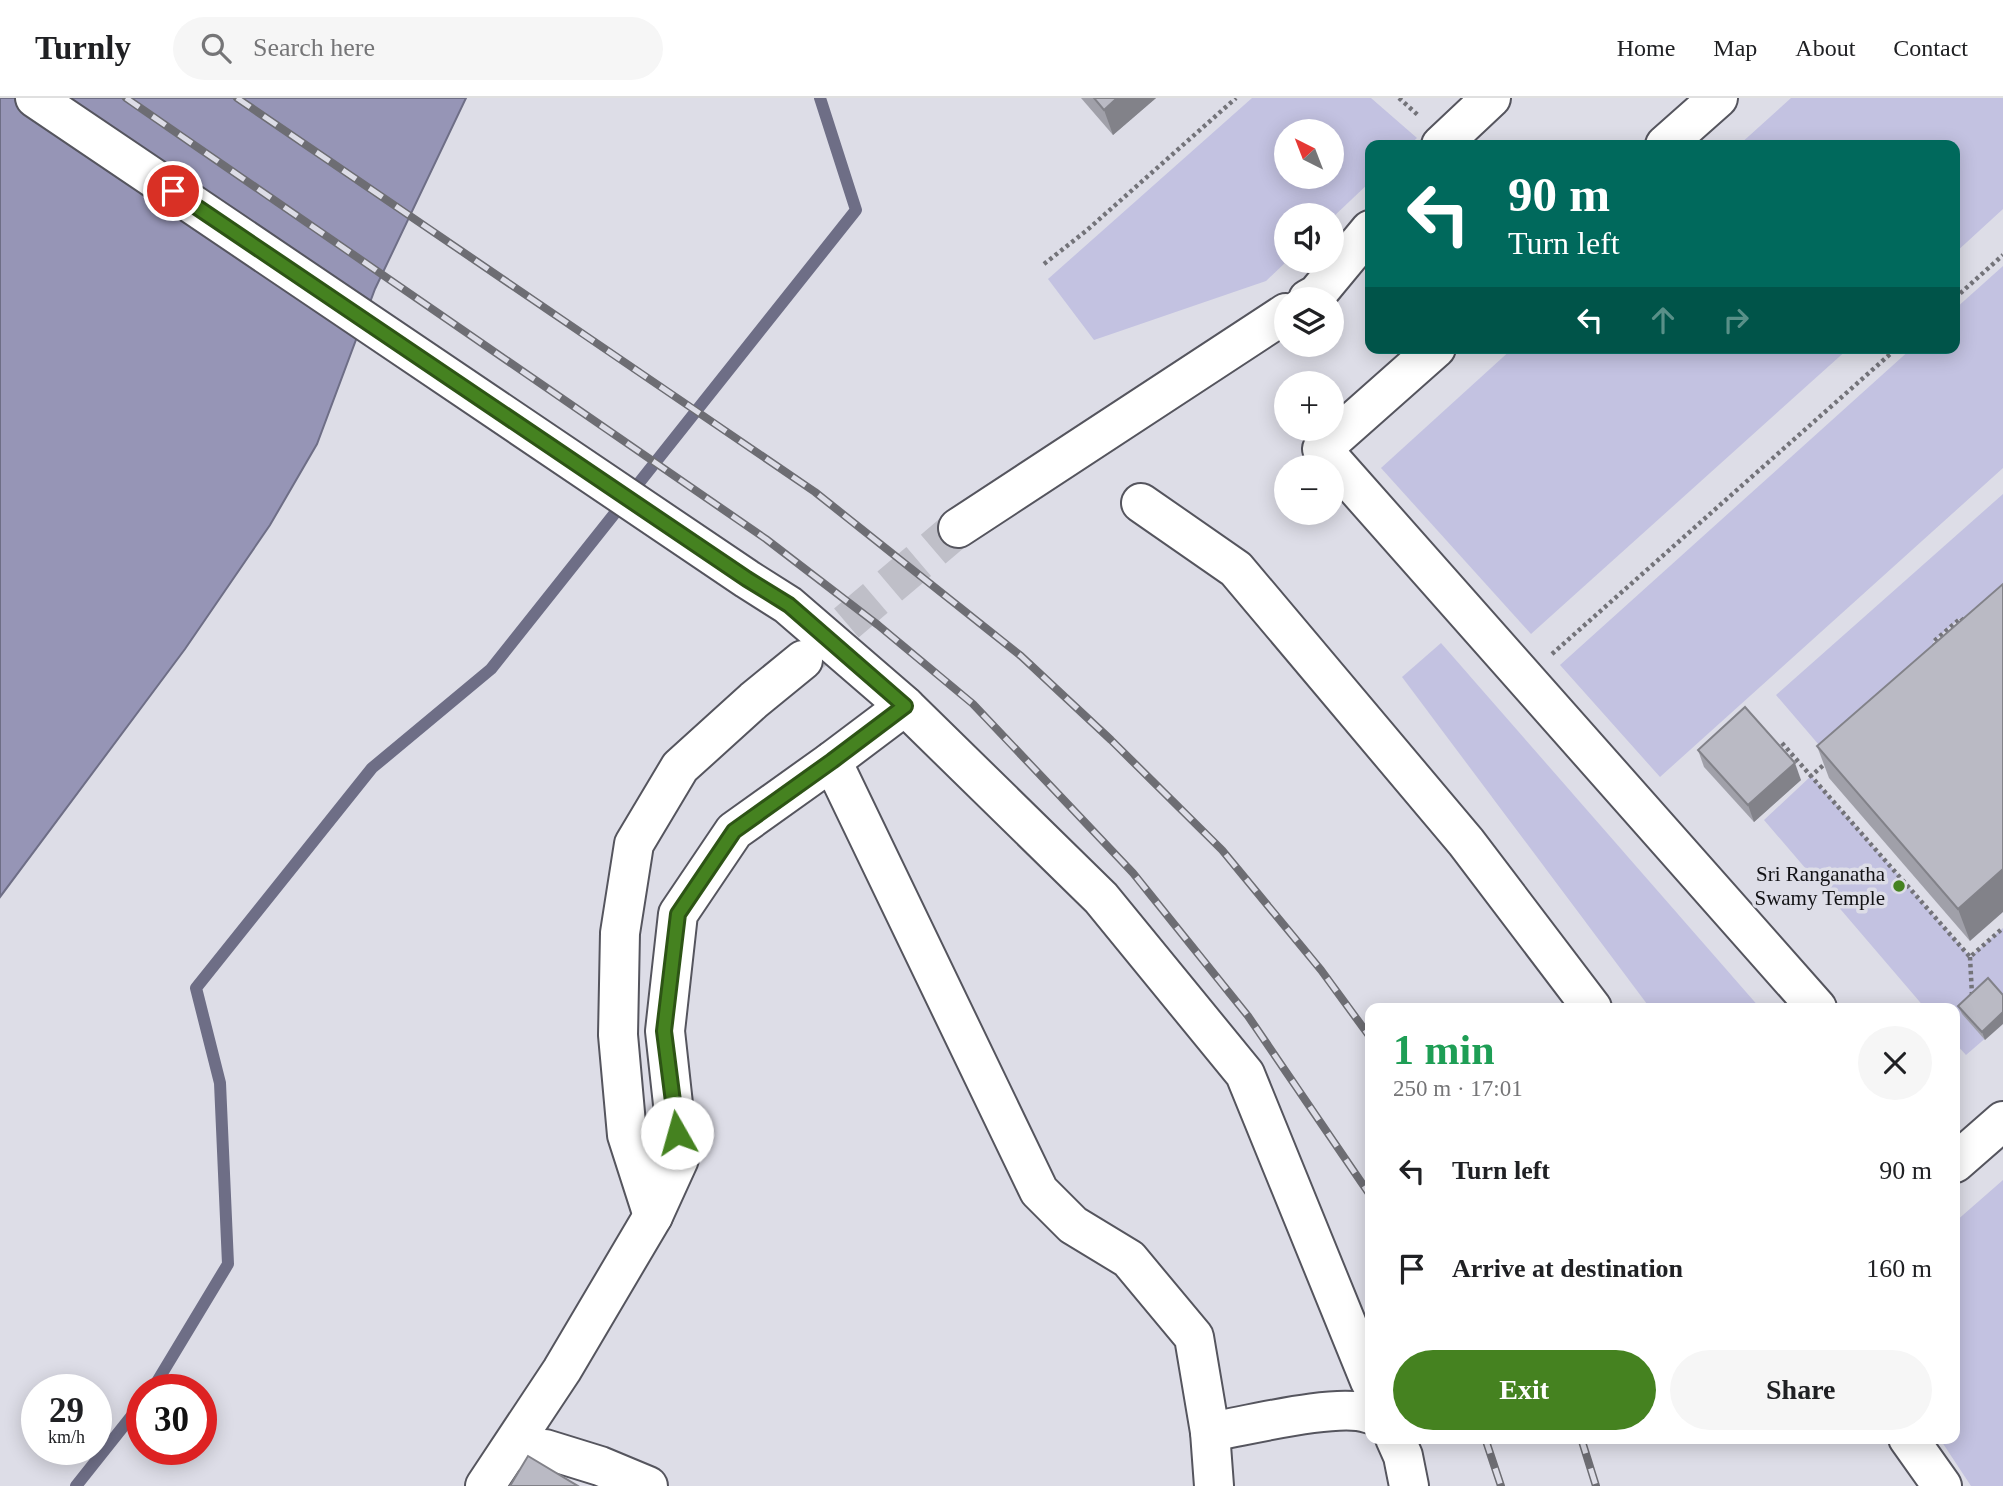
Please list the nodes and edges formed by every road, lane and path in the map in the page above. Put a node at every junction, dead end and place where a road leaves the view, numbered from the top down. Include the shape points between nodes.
1 (35, 98) edge
2 (1236, 98) edge
3 (1491, 98) edge
4 (1718, 98) edge
5 (1446, 140) edge
6 (1671, 140) edge
7 (1365, 236) edge
8 (2003, 255) edge
9 (1044, 264) dead end
10 (1322, 287) edge
11 (1960, 294) edge
12 (1274, 321) edge
13 (1429, 354) edge
14 (1891, 354) edge
15 (1140, 503) dead end
16 (958, 528) tunnel mouth
17 (1968, 626) edge
18 (1940, 650) edge
19 (803, 660) tunnel mouth
20 (1525, 678) junction
21 (905, 706) junction
22 (1782, 743) dead end
23 (1831, 759) edge
24 (832, 761) junction
25 (1811, 776) junction
26 (2003, 928) edge
27 (1970, 957) junction
28 (1972, 995) edge
29 (1588, 1003) edge
30 (1813, 1003) edge
31 (2003, 1121) edge
32 (1960, 1159) edge
33 (653, 1216) junction
34 (1365, 1369) edge
35 (1365, 1412) edge
36 (1210, 1432) junction
37 (1398, 1444) edge
38 (1912, 1444) edge
39 (509, 1451) junction
40 (485, 1486) edge
41 (648, 1486) edge
42 (1214, 1486) edge
43 (1409, 1486) edge
44 (1942, 1486) edge

1 - 21 street via 789,605
2 - 9 path
3 - 5 street
4 - 6 street
7 - 10 street
8 - 11 path
12 - 16 street
13 - 20 street via 1322,449
14 - 20 path
15 - 29 street via 1236,569 1466,842
17 - 18 path via 1961,618 1933,642
19 - 33 street via 680,767 634,844 620,933 618,1035 627,1135
20 - 30 street
21 - 24 street
21 - 34 street via 1101,898 1245,1074
22 - 25 path
23 - 25 path
24 - 33 street via 734,831 678,914 664,1031 680,1159
24 - 36 street via 1039,1191 1073,1225 1129,1259 1194,1336
25 - 27 path
26 - 27 path
27 - 28 path
31 - 32 street
33 - 39 street
35 - 36 street via 1336,1410
36 - 42 street
37 - 43 street
38 - 44 street
39 - 40 street
39 - 41 street via 545,1449

